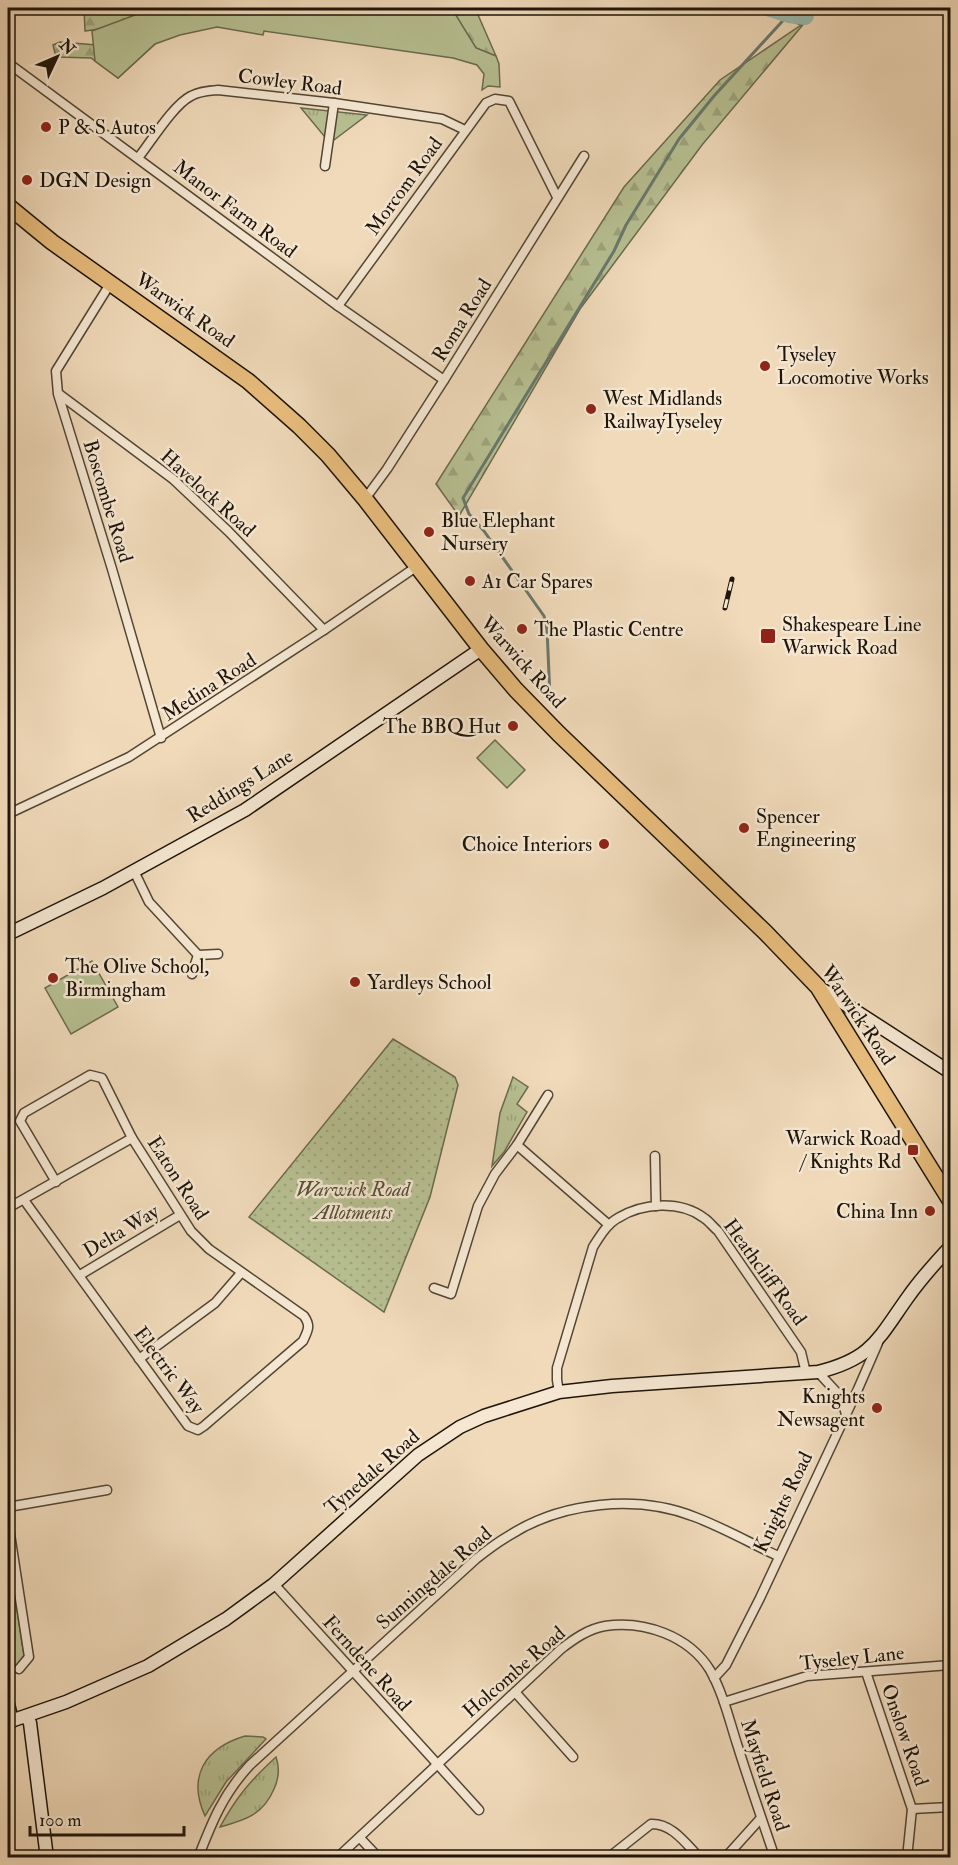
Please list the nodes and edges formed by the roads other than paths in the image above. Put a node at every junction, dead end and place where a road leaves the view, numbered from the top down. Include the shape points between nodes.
1 (8, 63) edge
2 (334, 103) junction
3 (465, 130) junction
4 (584, 156) dead end
5 (138, 158) junction
6 (325, 166) dead end
7 (557, 197) junction
8 (8, 206) edge
9 (110, 284) junction
10 (338, 306) junction
11 (444, 380) junction
12 (58, 394) junction
13 (365, 499) junction
14 (416, 567) junction
15 (324, 630) junction
16 (481, 649) junction
17 (161, 738) junction
18 (8, 814) edge
19 (134, 871) junction
20 (8, 934) edge
21 (218, 954) dead end
22 (198, 955) junction
23 (192, 974) dead end
24 (818, 987) junction
25 (843, 1026) junction
26 (879, 1026) junction
27 (951, 1072) edge
28 (548, 1095) dead end
29 (132, 1138) junction
30 (517, 1145) junction
31 (655, 1156) dead end
32 (56, 1182) junction
33 (24, 1200) junction
34 (951, 1200) edge
35 (656, 1206) junction
36 (8, 1208) edge
37 (180, 1215) junction
38 (609, 1225) junction
39 (951, 1247) edge
40 (241, 1273) junction
41 (80, 1275) junction
42 (434, 1288) dead end
43 (309, 1324) joint
44 (880, 1338) junction
45 (139, 1359) junction
46 (812, 1372) junction
47 (559, 1392) junction
48 (846, 1414) junction
49 (107, 1490) dead end
50 (8, 1508) edge
51 (8, 1521) edge
52 (778, 1556) junction
53 (274, 1584) junction
54 (951, 1665) edge
55 (19, 1669) dead end
56 (352, 1671) junction
57 (866, 1672) junction
58 (714, 1678) junction
59 (515, 1692) junction
60 (724, 1702) junction
61 (8, 1704) edge
62 (27, 1717) junction
63 (10, 1721) edge
64 (573, 1757) dead end
65 (436, 1764) junction
66 (951, 1807) edge
67 (912, 1809) junction
68 (479, 1810) dead end
69 (761, 1818) junction
70 (360, 1838) junction
71 (47, 1857) edge
72 (198, 1857) edge
73 (337, 1857) edge
74 (379, 1857) edge
75 (608, 1857) edge
76 (700, 1857) edge
77 (725, 1857) edge
78 (775, 1857) edge
79 (907, 1857) edge

1 - 5 street, Manor Farm Road
2 - 3 street, Cowley Road via 442,119
2 - 5 street, Cowley Road via 203,91 177,107
2 - 6 street
3 - 7 street, Morcom Road via 486,103 495,99 509,101
3 - 10 street, Morcom Road
4 - 7 street, Roma Road
5 - 10 street, Manor Farm Road
7 - 11 street, Roma Road
8 - 9 highway, Warwick Road
9 - 12 street, Boscombe Road via 56,371
9 - 13 highway, Warwick Road via 248,381 328,455
10 - 11 street, Manor Farm Road
11 - 13 street, Roma Road
12 - 15 street, Havelock Road via 172,479
12 - 17 street, Boscombe Road
13 - 14 highway, Warwick Road
14 - 15 street, Medina Road
14 - 16 highway, Warwick Road
15 - 17 street, Medina Road
16 - 19 street, Reddings Lane via 245,810
16 - 24 highway, Warwick Road via 559,734
17 - 18 street, Medina Road via 129,758
19 - 20 street, Reddings Lane
19 - 22 street via 149,902
21 - 22 street
22 - 23 street
24 - 25 highway, Warwick Road
24 - 26 street
25 - 26 street via 856,1020
25 - 34 highway, Warwick Road
26 - 27 street
28 - 30 street
29 - 32 street, Eaton Road
29 - 32 street via 102,1078 90,1075 81,1080 24,1113 20,1121
29 - 37 street, Eaton Road
30 - 38 street
30 - 42 street via 478,1206 451,1294
31 - 35 street
32 - 33 street, Eaton Road
33 - 36 street, Eaton Road
33 - 41 street, Electric Way
35 - 38 street, Heathcliff Road via 628,1213
35 - 46 street, Heathcliff Road via 686,1209 703,1217 718,1231
37 - 40 street, Eaton Road via 209,1249
37 - 41 street, Delta Way
38 - 47 street, Heathcliff Road via 594,1246 564,1343 557,1368
39 - 44 street, Knights Road via 910,1294
40 - 43 street, Eaton Road via 304,1316
40 - 45 street via 215,1303
41 - 45 street, Electric Way
43 - 45 street, Electric Way via 303,1341 198,1430 188,1426
44 - 46 street, Knights Road via 842,1366
44 - 48 street, Knights Road
46 - 47 street, Tynedale Road
46 - 48 street via 840,1396
47 - 53 street, Tynedale Road via 484,1416 418,1455
48 - 52 street, Knights Road
49 - 50 street
51 - 55 street via 29,1657
52 - 56 street, Sunningdale Road via 696,1517 663,1507 597,1506 560,1513 491,1547
52 - 58 street, Knights Road via 733,1652
53 - 56 street, Ferndene Road
53 - 62 street, Tynedale Road via 226,1619 148,1666
54 - 57 street, Tyseley Lane
56 - 65 street, Ferndene Road
56 - 72 street, Sunningdale Road via 238,1778 214,1816
57 - 60 street, Tyseley Lane via 807,1676
57 - 67 street, Onslow Road
58 - 59 street, Holcombe Road via 703,1661 671,1636 640,1626 606,1626 573,1640
58 - 60 street, Holcombe Road
59 - 64 street
59 - 65 street, Holcombe Road
60 - 69 street, Mayfield Road
61 - 63 street
62 - 63 street, Tynedale Road
62 - 71 street
65 - 68 street, Ferndene Road
65 - 70 street, Holcombe Road
66 - 67 street, Onslow Road
67 - 79 street, Onslow Road
69 - 77 street
69 - 78 street, Mayfield Road
70 - 73 street, Holcombe Road
70 - 74 street
75 - 76 street via 651,1824 672,1830

